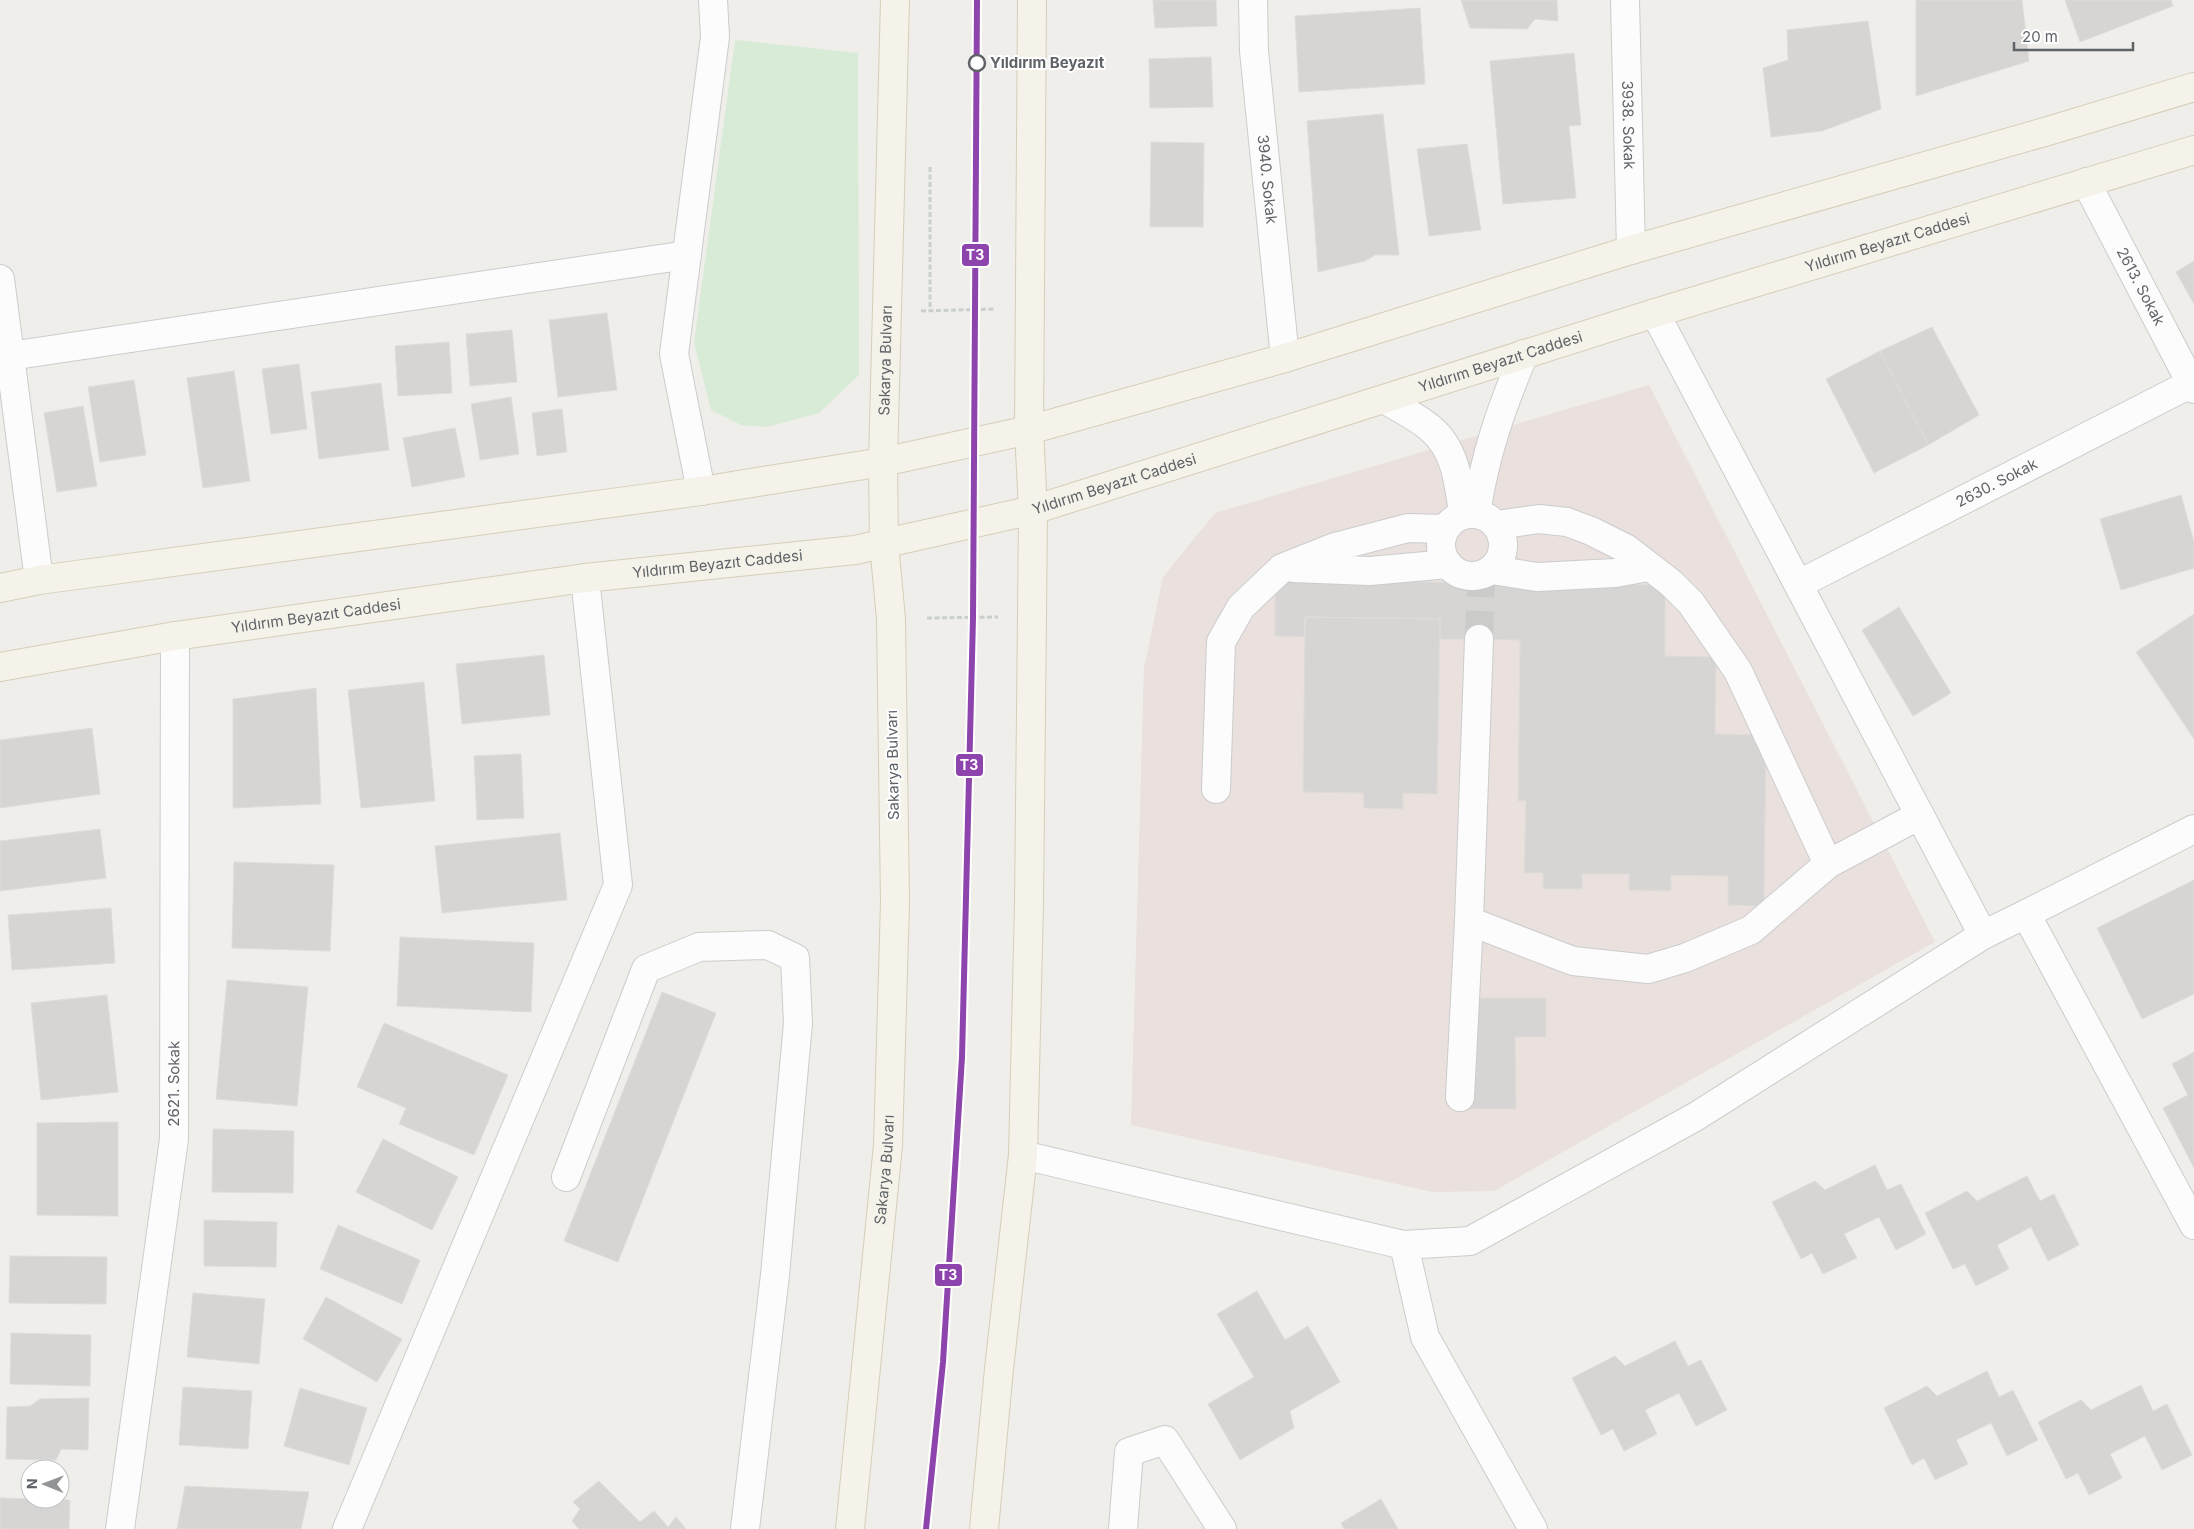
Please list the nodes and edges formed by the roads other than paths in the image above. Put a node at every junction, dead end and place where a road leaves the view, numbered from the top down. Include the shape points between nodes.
1 (714, 0) edge
2 (895, 0) edge
3 (1032, 0) edge
4 (1252, 0) edge
5 (1625, 0) edge
6 (2194, 87) edge
7 (2194, 150) edge
8 (2086, 182) junction
9 (1631, 250) junction
10 (687, 255) junction
11 (0, 279) edge
12 (1655, 312) junction
13 (1524, 354) junction
14 (10, 356) junction
15 (1285, 358) junction
16 (2193, 385) edge
17 (1384, 399) junction
18 (1030, 430) junction
19 (883, 462) junction
20 (701, 491) junction
21 (1033, 510) junction
22 (1470, 520) junction
23 (884, 544) junction
24 (1448, 564) junction
25 (1648, 567) junction
26 (1282, 568) junction
27 (1484, 576) junction
28 (585, 578) junction
29 (39, 580) junction
30 (1799, 584) junction
31 (0, 588) edge
32 (175, 636) junction
33 (1479, 639) tunnel mouth
34 (0, 668) edge
35 (1216, 789) dead end
36 (1920, 816) junction
37 (2194, 829) edge
38 (1828, 864) junction
39 (2026, 914) junction
40 (1469, 921) junction
41 (1983, 935) junction
42 (1460, 1097) dead end
43 (1023, 1155) junction
44 (566, 1177) dead end
45 (2194, 1225) edge
46 (1404, 1245) junction
47 (120, 1529) edge
48 (347, 1529) edge
49 (745, 1529) edge
50 (850, 1529) edge
51 (984, 1529) edge
52 (1123, 1529) edge
53 (1222, 1529) edge
54 (1533, 1529) edge

1 - 10 street via 715,37
2 - 19 main road, Sakarya Bulvarı
3 - 18 main road
4 - 15 street, 3940. Sokak via 1254,51
5 - 9 street, 3938. Sokak
6 - 9 main road
7 - 8 main road, Yıldırım Beyazıt Caddesi
8 - 12 main road, Yıldırım Beyazıt Caddesi
8 - 16 street, 2613. Sokak
9 - 15 main road
10 - 14 street
10 - 20 street via 674,354
11 - 14 street
12 - 13 main road, Yıldırım Beyazıt Caddesi
12 - 30 street
13 - 17 main road, Yıldırım Beyazıt Caddesi
13 - 22 street via 1501,409
14 - 29 street
15 - 18 main road
16 - 30 street, 2630. Sokak
17 - 21 main road, Yıldırım Beyazıt Caddesi
17 - 22 street via 1431,428 1445,446 1456,470
18 - 19 main road
18 - 21 main road
19 - 20 main road
19 - 23 main road, Sakarya Bulvarı
20 - 29 main road
21 - 23 main road, Yıldırım Beyazıt Caddesi
21 - 43 main road
22 - 24 street via 1441,541 1442,554
22 - 25 street via 1567,522 1627,549
22 - 26 street via 1408,528 1335,547
22 - 27 street via 1502,536 1504,548 1500,560
23 - 28 main road, Yıldırım Beyazıt Caddesi via 855,550
23 - 50 main road, Sakarya Bulvarı via 891,619 895,902 888,1145
24 - 26 street via 1370,571
24 - 27 street via 1457,572
25 - 27 street via 1615,573
25 - 38 street via 1691,603 1738,671
26 - 35 street via 1241,607 1221,642
28 - 32 main road, Yıldırım Beyazıt Caddesi
28 - 48 street via 618,885
29 - 31 main road
30 - 36 street
32 - 34 main road, Yıldırım Beyazıt Caddesi
32 - 47 street, 2621. Sokak via 174,1139
33 - 40 street
36 - 38 street
36 - 41 street
37 - 39 street
38 - 40 street via 1751,930 1685,958 1648,968 1573,961
39 - 41 street
39 - 45 street
40 - 42 street
41 - 46 street via 1696,1117 1470,1241
43 - 46 street
43 - 51 main road
44 - 49 street via 646,968 699,947 768,945 795,958 798,1023 775,1275
46 - 54 street via 1424,1337
52 - 53 street via 1129,1452 1165,1440

